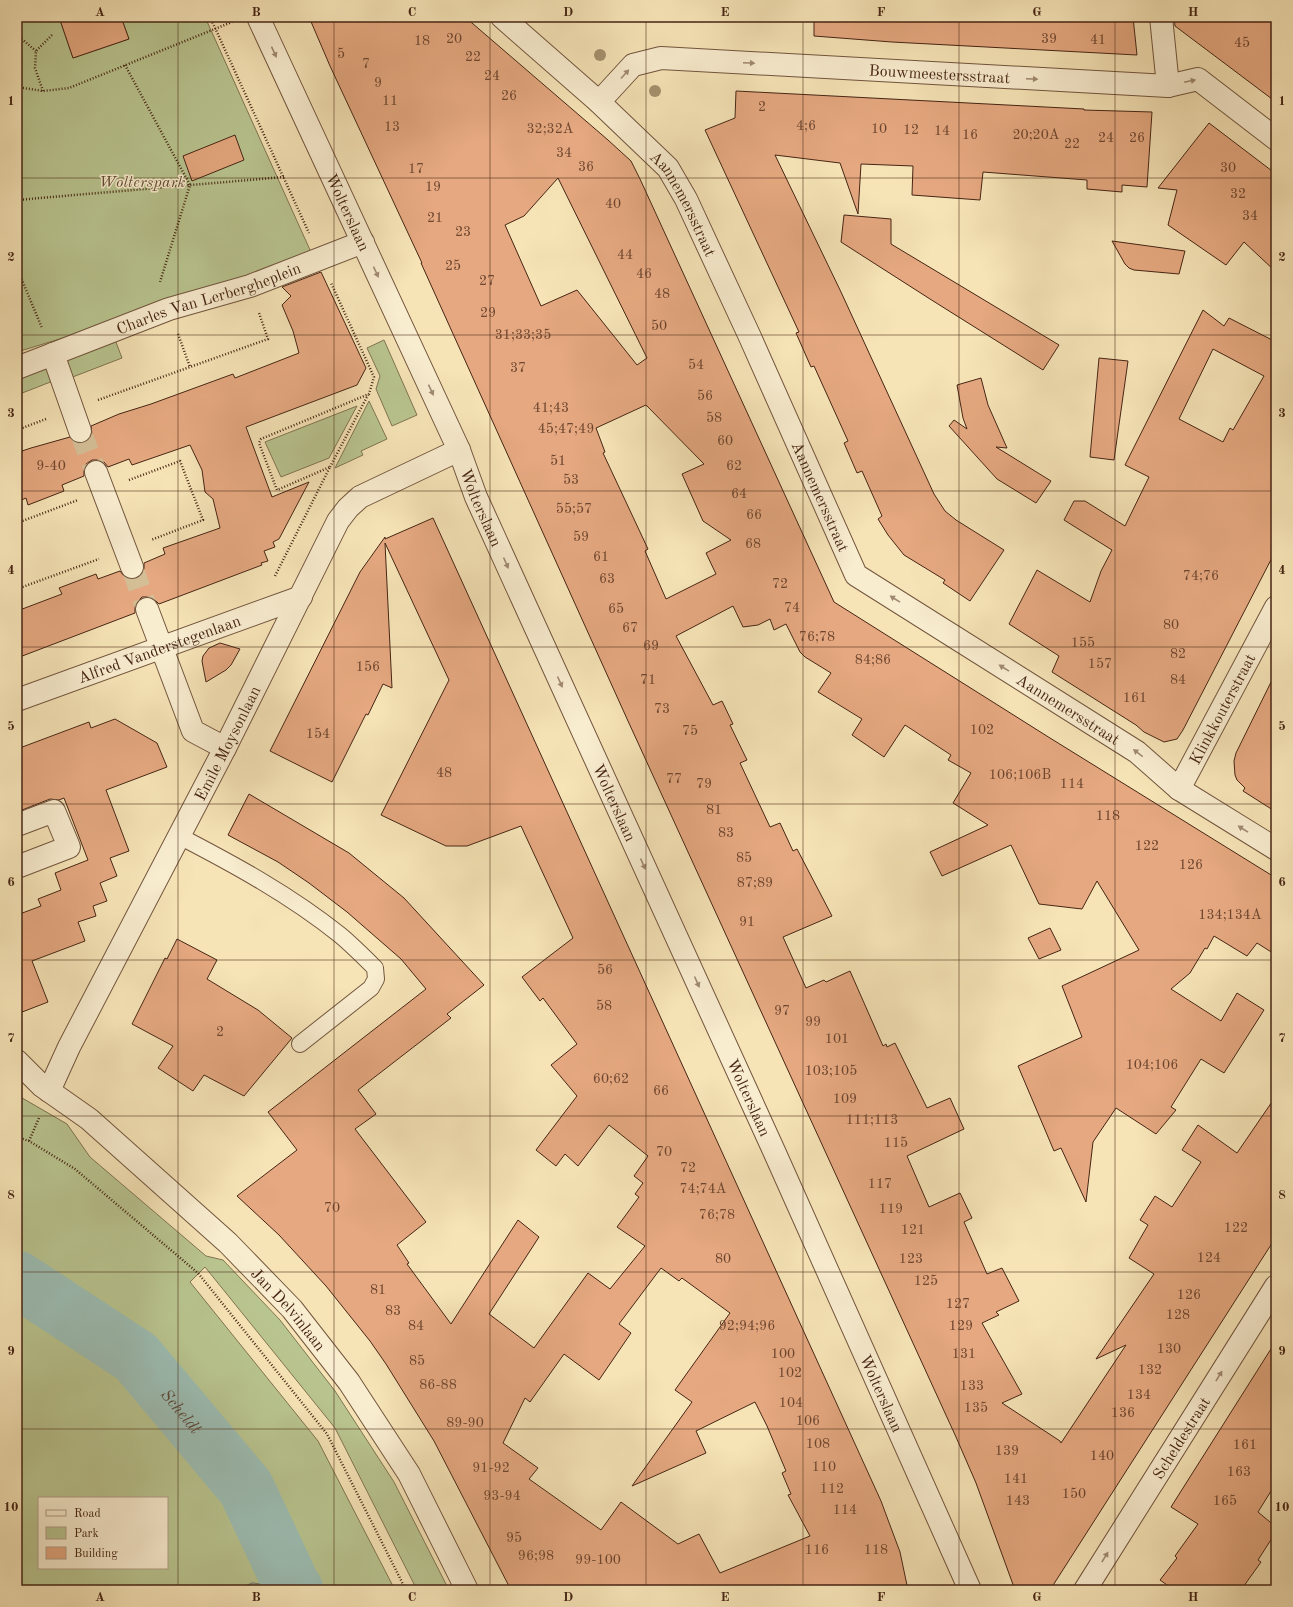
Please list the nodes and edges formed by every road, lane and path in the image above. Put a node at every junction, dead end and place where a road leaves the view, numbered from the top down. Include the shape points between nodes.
1 (210, 17) edge
2 (258, 17) edge
3 (502, 17) edge
4 (1161, 17) edge
5 (236, 20) dead end
6 (216, 29) junction
7 (17, 35) edge
8 (52, 35) dead end
9 (36, 51) junction
10 (125, 65) junction
11 (1168, 86) junction
12 (17, 87) edge
13 (43, 90) junction
14 (599, 102) junction
15 (1276, 139) edge
16 (284, 177) junction
17 (190, 185) junction
18 (17, 200) edge
19 (363, 242) junction
20 (320, 259) junction
21 (17, 268) edge
22 (250, 286) junction
23 (160, 313) junction
24 (53, 354) junction
25 (190, 367) junction
26 (17, 368) edge
27 (369, 394) junction
28 (73, 409) junction
29 (17, 430) edge
30 (80, 430) tunnel mouth
31 (459, 450) junction
32 (330, 466) junction
33 (96, 472) tunnel mouth
34 (132, 567) tunnel mouth
35 (301, 597) junction
36 (1276, 608) edge
37 (147, 609) tunnel mouth
38 (256, 613) junction
39 (162, 647) junction
40 (17, 700) edge
41 (225, 748) junction
42 (1179, 789) junction
43 (17, 825) edge
44 (179, 836) junction
45 (1276, 849) edge
46 (17, 867) edge
47 (300, 1044) dead end
48 (17, 1062) edge
49 (17, 1082) edge
50 (46, 1089) junction
51 (17, 1137) edge
52 (1276, 1286) edge
53 (406, 1590) edge
54 (467, 1590) edge
55 (970, 1590) edge
56 (1085, 1590) edge

1 - 6 path
2 -> 19 street, Wolterslaan
3 - 14 street, Aannemersstraat
4 - 11 street
5 - 6 path
6 - 10 path
6 - 16 path
7 - 9 path
8 - 9 path
9 - 13 path via 35,68
10 - 13 path via 68,88
10 - 17 path
14 -> 11 street, Bouwmeestersstraat via 633,65 661,58
11 -> 15 street, Bouwmeestersstraat via 1198,79
12 - 13 path
42 -> 14 street, Aannemersstraat via 1137,752 856,575 686,199 668,168
16 - 17 path
16 - 20 path
17 - 18 path
17 - 23 path
19 - 20 street, Charles Van Lerbergheplein
19 -> 31 street, Wolterslaan
20 - 22 street, Charles Van Lerbergheplein
20 - 27 path via 374,376
21 - 24 path
22 - 23 street, Charles Van Lerbergheplein
22 - 25 path via 268,339
23 - 24 street, Charles Van Lerbergheplein
23 - 25 path
24 - 26 street, Charles Van Lerbergheplein
24 - 28 street
25 - 28 path
27 - 32 path
27 - 32 path via 261,439 259,443 277,490
28 - 29 path
28 - 30 street
31 - 35 street, Emile Moysonlaan via 360,497 348,508 338,521
31 -> 55 street, Wolterslaan via 476,497 778,1159
32 - 38 path
33 - 34 street
35 - 38 street, Alfred Vanderstegenlaan
35 - 41 street, Emile Moysonlaan
36 - 42 street, Klinkkouterstraat
37 - 39 street
38 - 39 street, Alfred Vanderstegenlaan
39 - 40 street, Alfred Vanderstegenlaan
39 - 41 street via 194,731
41 - 44 street, Emile Moysonlaan
45 -> 42 street, Aannemersstraat
43 - 46 street via 54,811 69,847
44 - 47 lane via 292,900 340,936 375,968 376,979 371,988
44 - 50 street, Emile Moysonlaan
48 - 50 street, Jan Delvinlaan
49 - 50 street, Jan Delvinlaan
50 - 54 street, Jan Delvinlaan via 89,1119 228,1243 292,1309 349,1382 409,1474
51 - 53 path via 29,1141 75,1169 198,1273 327,1434
56 -> 52 street, Scheldestraat

